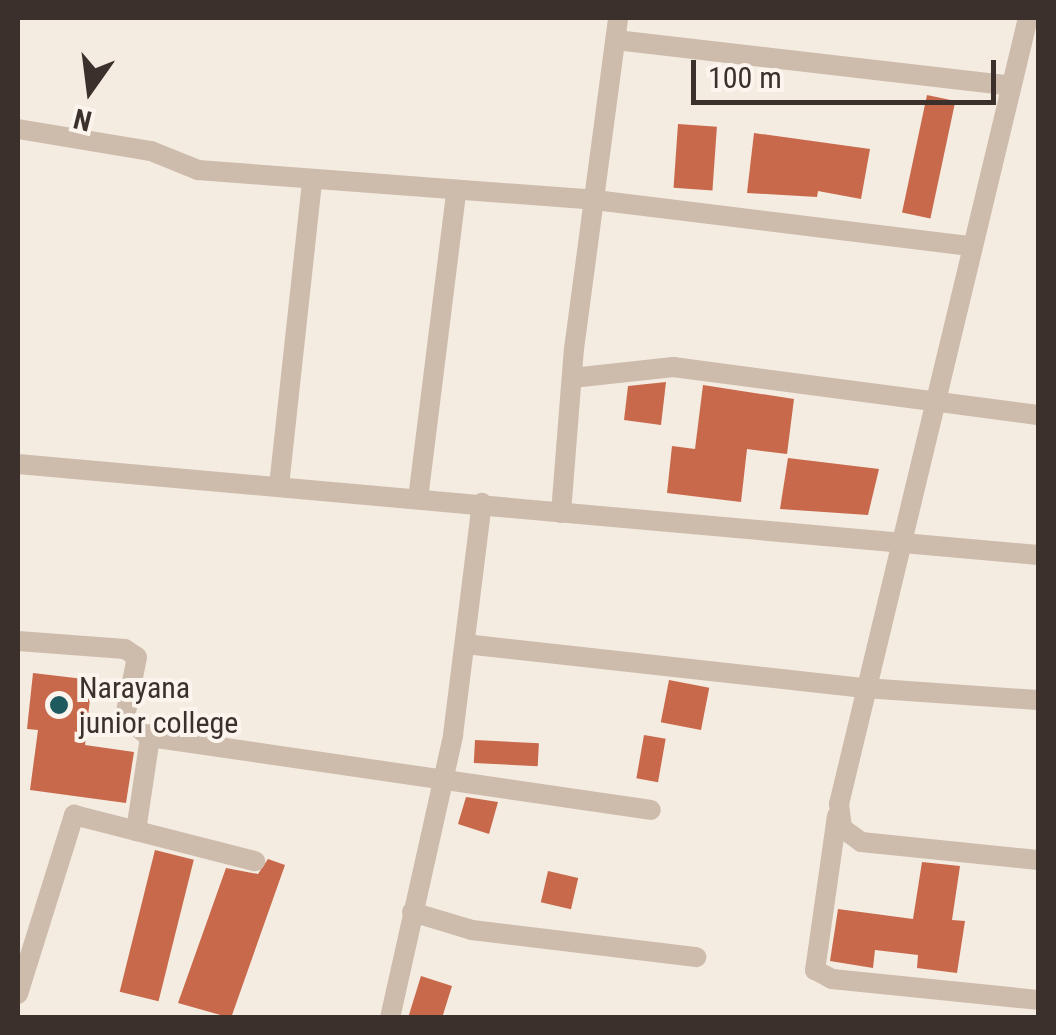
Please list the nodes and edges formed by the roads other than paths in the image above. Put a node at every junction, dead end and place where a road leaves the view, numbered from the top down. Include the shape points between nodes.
1 (618, 18) edge
2 (1028, 18) edge
3 (616, 40) junction
4 (1010, 86) junction
5 (18, 129) edge
6 (312, 181) junction
7 (456, 192) junction
8 (595, 200) junction
9 (970, 246) junction
10 (572, 378) junction
11 (931, 402) junction
12 (1038, 415) edge
13 (18, 464) edge
14 (279, 486) junction
15 (418, 499) junction
16 (482, 502) junction
17 (561, 513) junction
18 (898, 544) junction
19 (1038, 555) edge
20 (18, 642) edge
21 (465, 644) junction
22 (866, 688) junction
23 (1038, 700) edge
24 (150, 736) junction
25 (440, 775) junction
26 (839, 804) junction
27 (651, 810) dead end
28 (136, 831) junction
29 (1038, 860) edge
30 (255, 861) dead end
31 (412, 912) junction
32 (696, 956) dead end
33 (18, 994) edge
34 (1038, 1000) edge
35 (390, 1018) edge

1 - 3 street
2 - 4 street
3 - 4 street
3 - 8 street
4 - 9 street
5 - 6 street via 150,150 198,170
6 - 7 street
6 - 14 street
7 - 8 street
7 - 15 street
8 - 9 street
8 - 10 street
9 - 11 street
10 - 11 street via 673,367
10 - 17 street
11 - 12 street
11 - 18 street
13 - 14 street
14 - 15 street
15 - 16 street
16 - 17 street
16 - 21 street
17 - 18 street
18 - 19 street
18 - 22 street
20 - 24 street via 125,649 137,657 124,717
21 - 22 street
21 - 25 street
22 - 23 street
22 - 26 street
24 - 25 street
24 - 28 street
25 - 27 street
25 - 31 street
26 - 29 street via 842,828 861,842
26 - 34 street via 815,970 832,979
28 - 30 street
28 - 33 street via 74,815
31 - 32 street via 472,930
31 - 35 street

